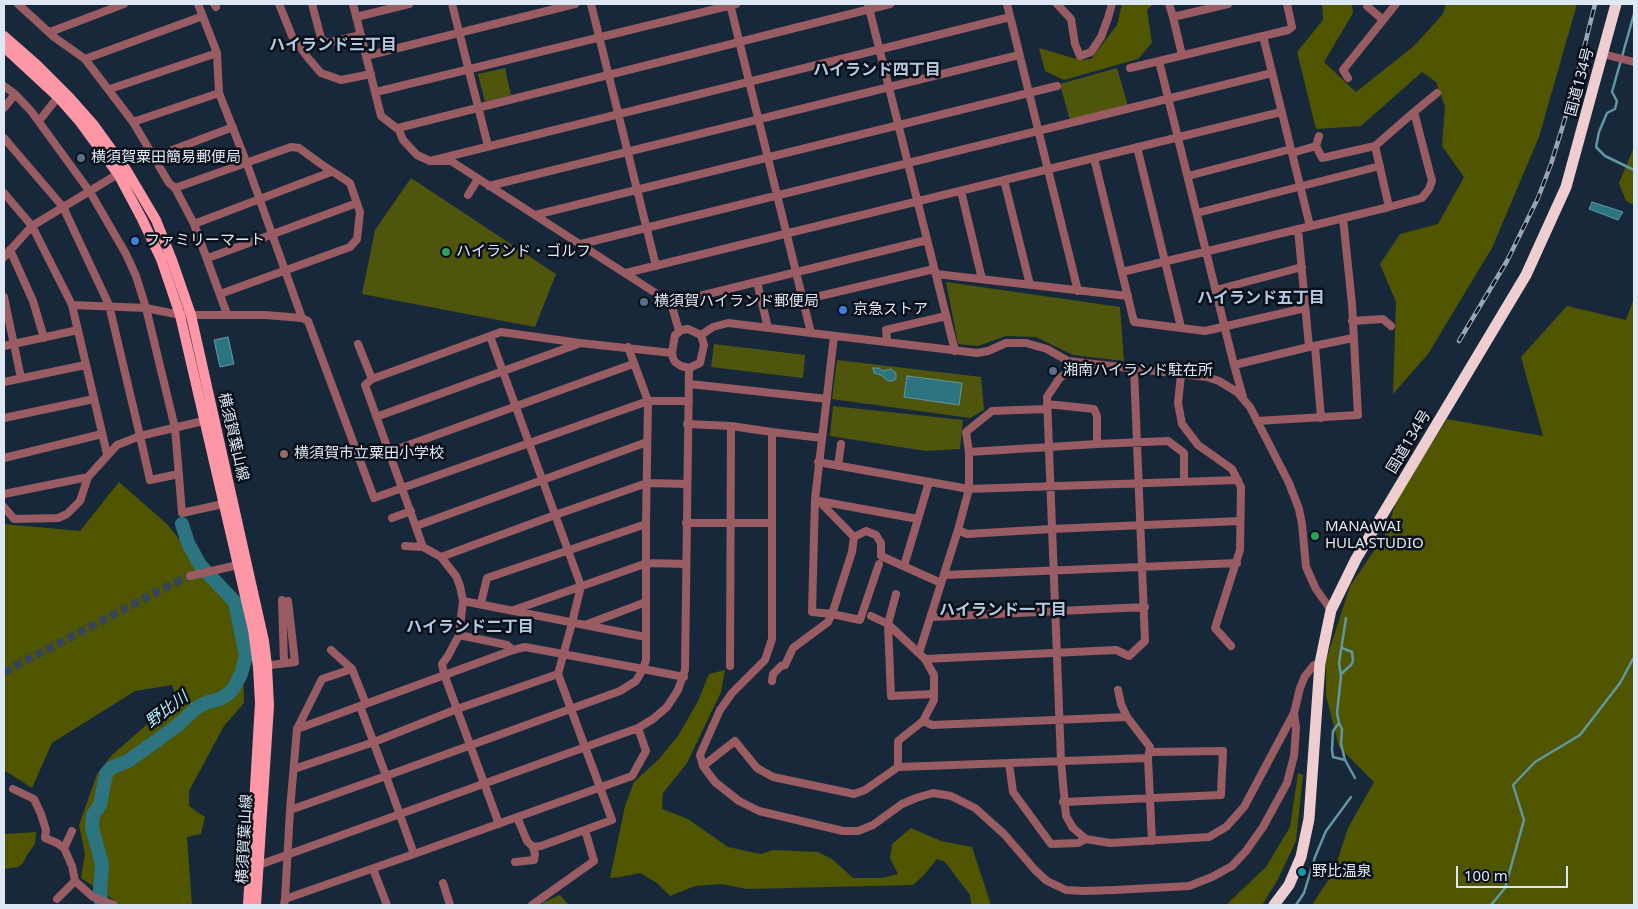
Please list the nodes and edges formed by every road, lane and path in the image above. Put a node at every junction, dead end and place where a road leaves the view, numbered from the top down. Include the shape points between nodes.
1 (18, 4) edge
2 (124, 4) edge
3 (198, 4) edge
4 (279, 4) edge
5 (312, 4) edge
6 (353, 4) edge
7 (410, 4) edge
8 (452, 4) edge
9 (575, 4) edge
10 (591, 4) edge
11 (732, 4) edge
12 (890, 4) edge
13 (1007, 4) edge
14 (1057, 4) edge
15 (1112, 4) edge
16 (1170, 4) edge
17 (1228, 4) edge
18 (1287, 4) edge
19 (1368, 4) edge
20 (1396, 4) edge
21 (1616, 4) edge
22 (869, 6) edge
23 (203, 16) junction
24 (356, 17) junction
25 (1010, 17) junction
26 (1173, 17) junction
27 (1383, 20) junction
28 (50, 32) junction
29 (460, 32) junction
30 (361, 35) junction
31 (4, 36) edge
32 (1263, 36) junction
33 (600, 37) junction
34 (739, 42) junction
35 (4, 47) edge
36 (880, 49) junction
37 (217, 53) junction
38 (1605, 54) junction
39 (1019, 55) junction
40 (1182, 55) junction
41 (366, 56) junction
42 (85, 59) junction
43 (1159, 61) junction
44 (1634, 62) edge
45 (1130, 68) dead end
46 (469, 70) junction
47 (1272, 73) junction
48 (371, 74) junction
49 (609, 74) junction
50 (1348, 78) dead end
51 (749, 82) junction
52 (4, 86) edge
53 (1057, 86) dead end
54 (889, 87) junction
55 (110, 89) junction
56 (218, 92) junction
57 (376, 92) junction
58 (1029, 93) junction
59 (1437, 93) dead end
60 (15, 94) junction
61 (58, 97) junction
62 (1168, 99) junction
63 (478, 107) junction
64 (4, 108) edge
65 (1282, 112) junction
66 (1414, 112) junction
67 (618, 114) junction
68 (758, 120) junction
69 (39, 121) junction
70 (133, 122) junction
71 (898, 125) junction
72 (233, 128) junction
73 (398, 128) junction
74 (1038, 131) junction
75 (1319, 136) dead end
76 (1178, 137) junction
77 (4, 138) edge
78 (488, 146) junction
79 (1316, 146) junction
80 (1375, 146) junction
81 (1137, 148) junction
82 (1291, 151) junction
83 (628, 152) junction
84 (154, 156) junction
85 (768, 157) junction
86 (1094, 158) junction
87 (430, 161) junction
88 (247, 164) junction
89 (908, 164) junction
90 (1380, 166) junction
91 (1047, 170) junction
92 (331, 172) junction
93 (118, 174) junction
94 (1188, 176) junction
95 (478, 179) junction
96 (1004, 180) junction
97 (489, 186) junction
98 (1300, 187) junction
99 (175, 188) junction
100 (637, 190) junction
101 (961, 191) junction
102 (90, 192) junction
103 (4, 193) edge
104 (468, 194) dead end
105 (777, 195) junction
106 (259, 198) junction
107 (918, 202) junction
108 (357, 203) junction
109 (63, 207) junction
110 (1389, 207) junction
111 (1197, 213) junction
112 (535, 215) junction
113 (1343, 218) junction
114 (194, 224) junction
115 (32, 226) junction
116 (1310, 226) junction
117 (646, 228) junction
118 (1298, 229) junction
119 (272, 234) junction
120 (787, 234) junction
121 (927, 240) junction
122 (581, 244) junction
123 (10, 250) junction
124 (1207, 252) junction
125 (4, 257) edge
126 (208, 258) junction
127 (1165, 262) junction
128 (656, 266) junction
129 (1302, 268) junction
130 (285, 271) junction
131 (935, 271) junction
132 (796, 272) junction
133 (1122, 272) junction
134 (626, 274) junction
135 (982, 279) junction
136 (757, 282) junction
137 (1030, 285) junction
138 (1216, 290) junction
139 (1078, 291) junction
140 (220, 294) junction
141 (1128, 296) junction
142 (4, 297) edge
143 (803, 300) junction
144 (671, 302) junction
145 (72, 305) junction
146 (109, 305) junction
147 (146, 308) junction
148 (1305, 308) junction
149 (227, 314) junction
150 (186, 315) junction
151 (946, 316) junction
152 (302, 318) junction
153 (1352, 321) junction
154 (1392, 326) dead end
155 (768, 328) junction
156 (1181, 328) junction
157 (1225, 328) junction
158 (78, 330) junction
159 (679, 331) junction
160 (811, 333) junction
161 (701, 335) junction
162 (490, 336) junction
163 (834, 336) junction
164 (44, 338) junction
165 (1354, 338) junction
166 (887, 339) dead end
167 (580, 343) junction
168 (14, 344) junction
169 (358, 344) dead end
170 (4, 346) edge
171 (1312, 346) junction
172 (628, 347) junction
173 (955, 351) junction
174 (672, 353) junction
175 (1078, 363) junction
176 (633, 364) junction
177 (85, 365) junction
178 (1234, 366) junction
179 (689, 368) junction
180 (1134, 369) junction
181 (503, 371) junction
182 (1181, 375) junction
183 (21, 378) junction
184 (372, 379) junction
185 (4, 382) edge
186 (690, 384) junction
187 (94, 399) junction
188 (827, 399) junction
189 (1244, 399) junction
190 (648, 401) junction
191 (689, 401) junction
192 (516, 406) junction
193 (1047, 407) junction
194 (4, 418) edge
195 (376, 418) junction
196 (1320, 418) junction
197 (204, 421) junction
198 (1257, 422) junction
199 (687, 424) junction
200 (731, 426) junction
201 (175, 428) junction
202 (772, 432) junction
203 (102, 434) junction
204 (140, 436) junction
205 (822, 438) junction
206 (647, 442) junction
207 (1137, 442) junction
208 (529, 444) junction
209 (841, 444) dead end
210 (1097, 444) junction
211 (1048, 446) junction
212 (389, 452) junction
213 (969, 452) junction
214 (107, 454) junction
215 (4, 458) edge
216 (818, 462) junction
217 (838, 466) junction
218 (179, 474) junction
219 (88, 477) junction
220 (542, 480) junction
221 (1238, 480) junction
222 (929, 482) junction
223 (1184, 482) junction
224 (647, 483) junction
225 (686, 484) junction
226 (1138, 484) junction
227 (1049, 487) junction
228 (402, 488) junction
229 (969, 489) junction
230 (4, 494) edge
231 (817, 500) junction
232 (223, 504) junction
233 (4, 507) edge
234 (411, 511) junction
235 (555, 515) junction
236 (392, 518) dead end
237 (918, 519) junction
238 (1240, 521) junction
239 (686, 523) junction
240 (731, 523) junction
241 (771, 523) junction
242 (646, 524) junction
243 (1140, 525) junction
244 (416, 526) junction
245 (1051, 529) junction
246 (958, 530) junction
247 (854, 537) junction
248 (405, 546) dead end
249 (423, 547) junction
250 (568, 550) junction
251 (441, 557) junction
252 (247, 563) junction
253 (647, 563) junction
254 (1237, 563) junction
255 (686, 564) junction
256 (879, 564) dead end
257 (237, 566) junction
258 (904, 566) junction
259 (1142, 567) junction
260 (1053, 571) junction
261 (194, 576) tunnel mouth
262 (943, 579) junction
263 (581, 586) junction
264 (896, 594) dead end
265 (285, 601) dead end
266 (463, 601) junction
267 (646, 602) junction
268 (481, 603) junction
269 (1144, 607) junction
270 (514, 610) junction
271 (1331, 610) junction
272 (1055, 611) junction
273 (832, 614) junction
274 (871, 616) dead end
275 (932, 616) junction
276 (572, 623) junction
277 (888, 624) junction
278 (584, 625) junction
279 (458, 635) junction
280 (646, 637) junction
281 (1231, 646) dead end
282 (331, 650) dead end
283 (513, 650) junction
284 (1057, 653) junction
285 (564, 654) junction
286 (922, 656) junction
287 (1320, 663) junction
288 (263, 666) junction
289 (730, 666) dead end
290 (352, 669) junction
291 (643, 669) junction
292 (444, 674) junction
293 (558, 674) junction
294 (684, 677) junction
295 (772, 681) dead end
296 (1118, 690) dead end
297 (934, 694) junction
298 (363, 705) junction
299 (457, 709) junction
300 (571, 709) junction
301 (1294, 713) junction
302 (1127, 717) junction
303 (1059, 720) junction
304 (923, 721) junction
305 (638, 728) junction
306 (297, 730) junction
307 (374, 742) junction
308 (470, 745) junction
309 (585, 748) junction
310 (1149, 755) junction
311 (1061, 761) junction
312 (1009, 763) junction
313 (704, 766) junction
314 (898, 767) junction
315 (294, 769) junction
316 (386, 776) junction
317 (484, 784) junction
318 (600, 787) junction
319 (13, 789) dead end
320 (1150, 798) junction
321 (1063, 802) junction
322 (290, 810) junction
323 (400, 814) junction
324 (517, 817) junction
325 (498, 824) junction
326 (585, 830) junction
327 (72, 831) dead end
328 (1086, 839) junction
329 (1152, 841) junction
330 (533, 847) junction
331 (64, 848) junction
332 (414, 854) junction
333 (286, 856) junction
334 (515, 862) dead end
335 (255, 865) junction
336 (373, 869) junction
337 (75, 881) junction
338 (442, 883) dead end
339 (56, 899) dead end
340 (284, 902) edge
341 (114, 905) edge
342 (248, 905) edge
343 (256, 905) edge
344 (387, 905) edge
345 (450, 905) edge
346 (532, 905) edge
347 (1274, 905) edge

1 - 28 street
2 - 28 street
3 - 23 street
4 - 48 street via 292,36 321,73 340,80
5 - 30 street via 321,38 326,43
6 - 24 street
7 - 24 street
8 - 29 street
9 - 29 street
10 - 33 street
11 - 33 street
11 - 34 street
12 - 22 street
13 - 25 street
14 - 15 street via 1071,19 1080,56 1091,52 1101,37
16 - 26 street
17 - 26 street
18 - 32 street via 1292,27
19 - 27 street
20 - 27 street
21 - 38 highway, 国道134号
22 - 34 street
22 - 36 street
23 - 37 street
23 - 42 street
24 - 30 street
25 - 36 street
25 - 39 street
26 - 40 street
27 - 50 street via 1343,70
28 - 42 street
29 - 41 street
29 - 46 street
30 - 41 street
31 - 150 main road, 横須賀葉山線 via 70,98 127,171 156,220 172,260
32 - 40 street
32 - 47 street
33 - 46 street
33 - 49 street
34 - 49 street
34 - 51 street
35 - 61 main road, 横須賀葉山線
36 - 51 street
36 - 54 street
37 - 55 street
37 - 56 street
38 - 44 street
38 - 271 highway, 国道134号 via 1566,187 1526,275 1356,559
39 - 54 street
39 - 58 street
40 - 43 street
41 - 48 street
42 - 55 street
43 - 45 street
43 - 62 street
46 - 57 street
46 - 63 street
47 - 62 street
47 - 65 street
48 - 57 street
49 - 63 street
49 - 67 street
51 - 67 street
51 - 68 street
52 - 60 street
53 - 58 street
54 - 68 street
54 - 71 street
55 - 70 street
56 - 70 street
56 - 72 street
57 - 73 street via 381,116
58 - 71 street
58 - 74 street
59 - 66 street
60 - 64 street
60 - 69 street
61 - 69 street
61 - 93 main road, 横須賀葉山線
62 - 74 street
62 - 76 street
63 - 73 street
63 - 78 street
65 - 76 street
65 - 82 street
66 - 80 street
66 - 110 street via 1432,181 1422,198
67 - 78 street
67 - 83 street
68 - 83 street
68 - 85 street
69 - 102 street
70 - 84 street
71 - 85 street
71 - 89 street
72 - 84 street
72 - 88 street
73 - 87 street via 403,140 417,155
74 - 89 street
74 - 91 street
75 - 79 street
76 - 81 street
76 - 94 street
77 - 109 street
78 - 87 street
79 - 80 street via 1322,158
79 - 82 street
80 - 90 street
81 - 86 street
81 - 127 street
82 - 94 street
82 - 98 street
83 - 97 street
83 - 100 street
84 - 99 street
85 - 100 street
85 - 105 street
86 - 91 street
86 - 133 street
87 - 95 street via 451,161
88 - 92 street via 291,147 299,148
88 - 99 street
88 - 106 street
89 - 105 street
89 - 107 street
90 - 98 street
90 - 110 street
91 - 96 street
91 - 139 street
92 - 106 street
92 - 108 street via 350,183
93 - 102 street
93 - 150 main road, 横須賀葉山線
94 - 111 street
95 - 97 street
95 - 104 street
96 - 101 street
96 - 137 street
97 - 112 street
98 - 111 street
98 - 116 street
99 - 114 street
100 - 112 street
100 - 117 street
101 - 107 street
101 - 135 street
102 - 109 street
102 - 147 street via 126,254
103 - 115 street
105 - 117 street
105 - 120 street
106 - 114 street
106 - 119 street
107 - 120 street
107 - 121 street
108 - 119 street
108 - 130 street via 360,212 357,238 350,247
109 - 115 street
109 - 146 street
110 - 113 street
111 - 124 street
112 - 122 street
113 - 116 street
113 - 153 street
114 - 126 street
115 - 123 street
115 - 145 street
116 - 118 street
117 - 122 street
117 - 128 street
118 - 124 street
118 - 129 street
119 - 126 street
119 - 130 street
120 - 128 street
120 - 132 street
121 - 131 street
121 - 132 street
122 - 134 street
123 - 125 street
123 - 164 street via 33,301
124 - 127 street
124 - 138 street
126 - 140 street
127 - 133 street
127 - 156 street
128 - 134 street
129 - 138 street
129 - 148 street
130 - 140 street
130 - 152 street
131 - 135 street
131 - 143 street
131 - 151 street
132 - 136 street
132 - 143 street
133 - 141 street
134 - 144 street
135 - 137 street
136 - 144 street
136 - 155 street
137 - 139 street
138 - 157 street
139 - 141 street
140 - 149 street
141 - 156 street via 1134,322
142 - 168 street
143 - 160 street
144 - 159 street
145 - 146 street
145 - 158 street
146 - 147 street
146 - 204 street
147 - 150 street
147 - 201 street
148 - 157 street
148 - 171 street
149 - 150 street
149 - 152 street
150 - 197 main road, 横須賀葉山線
150 - 252 main road, 横須賀葉山線
151 - 166 street via 886,330
151 - 173 street
152 - 228 street via 308,321 374,498
153 - 154 street via 1383,318
153 - 165 street
155 - 160 street
155 - 161 street via 722,324
156 - 157 street via 1205,331
157 - 178 street
158 - 164 street
158 - 177 street
159 - 161 street via 688,329
159 - 174 street via 673,337
160 - 163 street
161 - 179 street via 704,345 701,361
162 - 167 street via 502,332
162 - 181 street
162 - 184 street
163 - 173 street
163 - 188 street
164 - 168 street
165 - 171 street
165 - 196 street via 1358,415
167 - 172 street
167 - 181 street
168 - 170 street
168 - 183 street
169 - 184 street
171 - 178 street
171 - 196 street
172 - 174 street
172 - 176 street
173 - 175 street via 981,353 1006,343 1026,343
174 - 179 street via 675,362
175 - 180 street
175 - 193 street via 1059,379 1047,398
176 - 190 street
176 - 192 street
177 - 183 street
177 - 187 street
178 - 189 street
179 - 186 street
180 - 182 street
180 - 207 street
181 - 192 street
181 - 195 street
182 - 189 street via 1219,381 1229,385
182 - 221 street via 1179,414 1187,432 1198,445 1232,469
183 - 185 street
184 - 195 street via 365,386
186 - 188 street
186 - 191 street
187 - 194 street
187 - 203 street
188 - 205 street
189 - 198 street
190 - 191 street
190 - 206 street
190 - 208 street
191 - 199 street
192 - 208 street
192 - 212 street
193 - 210 street via 1094,409
193 - 211 street
193 - 213 street via 992,411 966,432
195 - 212 street
196 - 198 street
197 - 201 street
197 - 232 main road, 横須賀葉山線
198 - 271 street via 1298,509 1306,567
199 - 200 street
199 - 225 street
200 - 202 street
200 - 240 street
201 - 204 street
201 - 218 street
202 - 205 street
202 - 241 street
203 - 214 street
203 - 215 street
204 - 214 street via 117,445
204 - 218 street via 150,480
205 - 216 street
206 - 220 street
206 - 224 street
207 - 210 street
207 - 223 street via 1168,441 1184,454
207 - 226 street
208 - 220 street
208 - 228 street
209 - 217 street
210 - 211 street
211 - 213 street
211 - 227 street
212 - 228 street
213 - 229 street
214 - 219 street
216 - 217 street
216 - 231 street
217 - 222 street
218 - 232 street via 182,513
219 - 230 street
219 - 233 street via 80,500 67,514 58,518 14,519
220 - 235 street
220 - 244 street
221 - 223 street
221 - 238 street via 1241,487
222 - 229 street
222 - 237 street
223 - 226 street
224 - 225 street
224 - 235 street
224 - 242 street
225 - 239 street
226 - 227 street
226 - 243 street
227 - 229 street
227 - 245 street
228 - 234 street
229 - 246 street
231 - 237 street
231 - 247 street
231 - 273 street via 812,612
232 - 257 main road, 横須賀葉山線
234 - 236 street
234 - 244 street
235 - 250 street
235 - 251 street
237 - 258 street
238 - 243 street
238 - 254 street
239 - 240 street
239 - 255 street
240 - 241 street
240 - 289 street
241 - 313 street via 772,639 765,660 720,710 700,755
242 - 250 street
242 - 253 street
243 - 245 street
243 - 259 street
244 - 249 street
245 - 246 street via 967,534
245 - 260 street
246 - 262 street
247 - 258 street via 866,531 876,534 881,543 881,556
247 - 273 street
248 - 249 street
249 - 251 street
250 - 263 street
250 - 268 street via 487,578
251 - 266 street via 456,576
252 - 257 street
252 - 288 main road, 横須賀葉山線 via 264,640
253 - 255 street
253 - 263 street
253 - 267 street
254 - 259 street
254 - 281 street via 1214,628
255 - 294 street
256 - 273 street via 860,620
257 - 261 street
257 - 288 main road, 横須賀葉山線
258 - 262 street
259 - 260 street
259 - 269 street
260 - 262 street
260 - 272 street
262 - 275 street
263 - 270 street
263 - 276 street
264 - 277 street
265 - 288 street via 295,662
266 - 268 street
266 - 279 street
267 - 278 street
267 - 280 street
268 - 270 street
269 - 272 street
269 - 284 street via 1145,641 1129,656 1116,650
270 - 276 street
271 - 287 highway, 国道134号
272 - 275 street
272 - 284 street
273 - 295 street via 828,622 793,648 785,664 773,674
274 - 277 street
275 - 286 street
276 - 278 street
276 - 285 street
277 - 286 street
277 - 297 street via 891,696
278 - 280 street
279 - 283 street via 507,645
279 - 292 street via 442,664
280 - 291 street
282 - 290 street
283 - 285 street via 524,647
283 - 292 street
284 - 286 street
284 - 303 street
285 - 291 street
285 - 293 street
286 - 297 street via 934,675
287 - 301 street via 1305,676
287 - 347 highway, 国道134号 via 1309,820 1301,857 1290,885
288 - 335 main road, 横須賀葉山線 via 269,706
290 - 298 street
290 - 306 street via 322,679
291 - 294 street
291 - 300 street via 628,687
292 - 298 street
292 - 299 street
293 - 299 street
293 - 300 street
294 - 305 street via 667,707
296 - 302 street
297 - 304 street
298 - 306 street
298 - 307 street
299 - 307 street
299 - 308 street
300 - 308 street
300 - 309 street
301 - 313 street via 1294,756 1287,783 1246,851 1232,866 1212,877 1189,886 1170,888 1066,890 1047,881 975,808 951,796 932,793 916,798 902,804 874,825 843,831 759,811 739,802 715,782
301 - 329 street via 1244,807 1226,827 1209,837
302 - 303 street
302 - 310 street via 1150,747
303 - 304 street via 932,725
303 - 311 street
304 - 314 street via 898,741
305 - 309 street
305 - 318 street via 646,751 632,776
306 - 315 street
307 - 315 street
307 - 316 street
308 - 316 street
308 - 317 street
309 - 317 street
309 - 318 street
310 - 311 street
310 - 320 street
310 - 320 street via 1223,751 1221,795
311 - 312 street
311 - 321 street
312 - 314 street
312 - 328 street via 1013,792 1051,844 1078,843
313 - 314 street via 735,741 757,768 773,777 854,794
315 - 322 street
316 - 322 street
316 - 323 street
317 - 323 street
317 - 325 street
318 - 324 street
318 - 326 street via 612,820
319 - 331 street via 34,799 44,822 45,838
320 - 321 street
320 - 329 street
321 - 328 street via 1073,828
322 - 333 street
323 - 332 street
323 - 333 street
324 - 325 street
324 - 330 street via 526,841
325 - 332 street
326 - 330 street
326 - 346 street via 594,861
327 - 331 street
328 - 329 street via 1110,843
330 - 334 street via 534,860
331 - 337 street
332 - 336 street
333 - 335 street
333 - 340 street
335 - 342 main road, 横須賀葉山線
335 - 343 main road, 横須賀葉山線
336 - 340 street
336 - 344 street
337 - 339 street
337 - 341 street via 93,897
338 - 345 street

